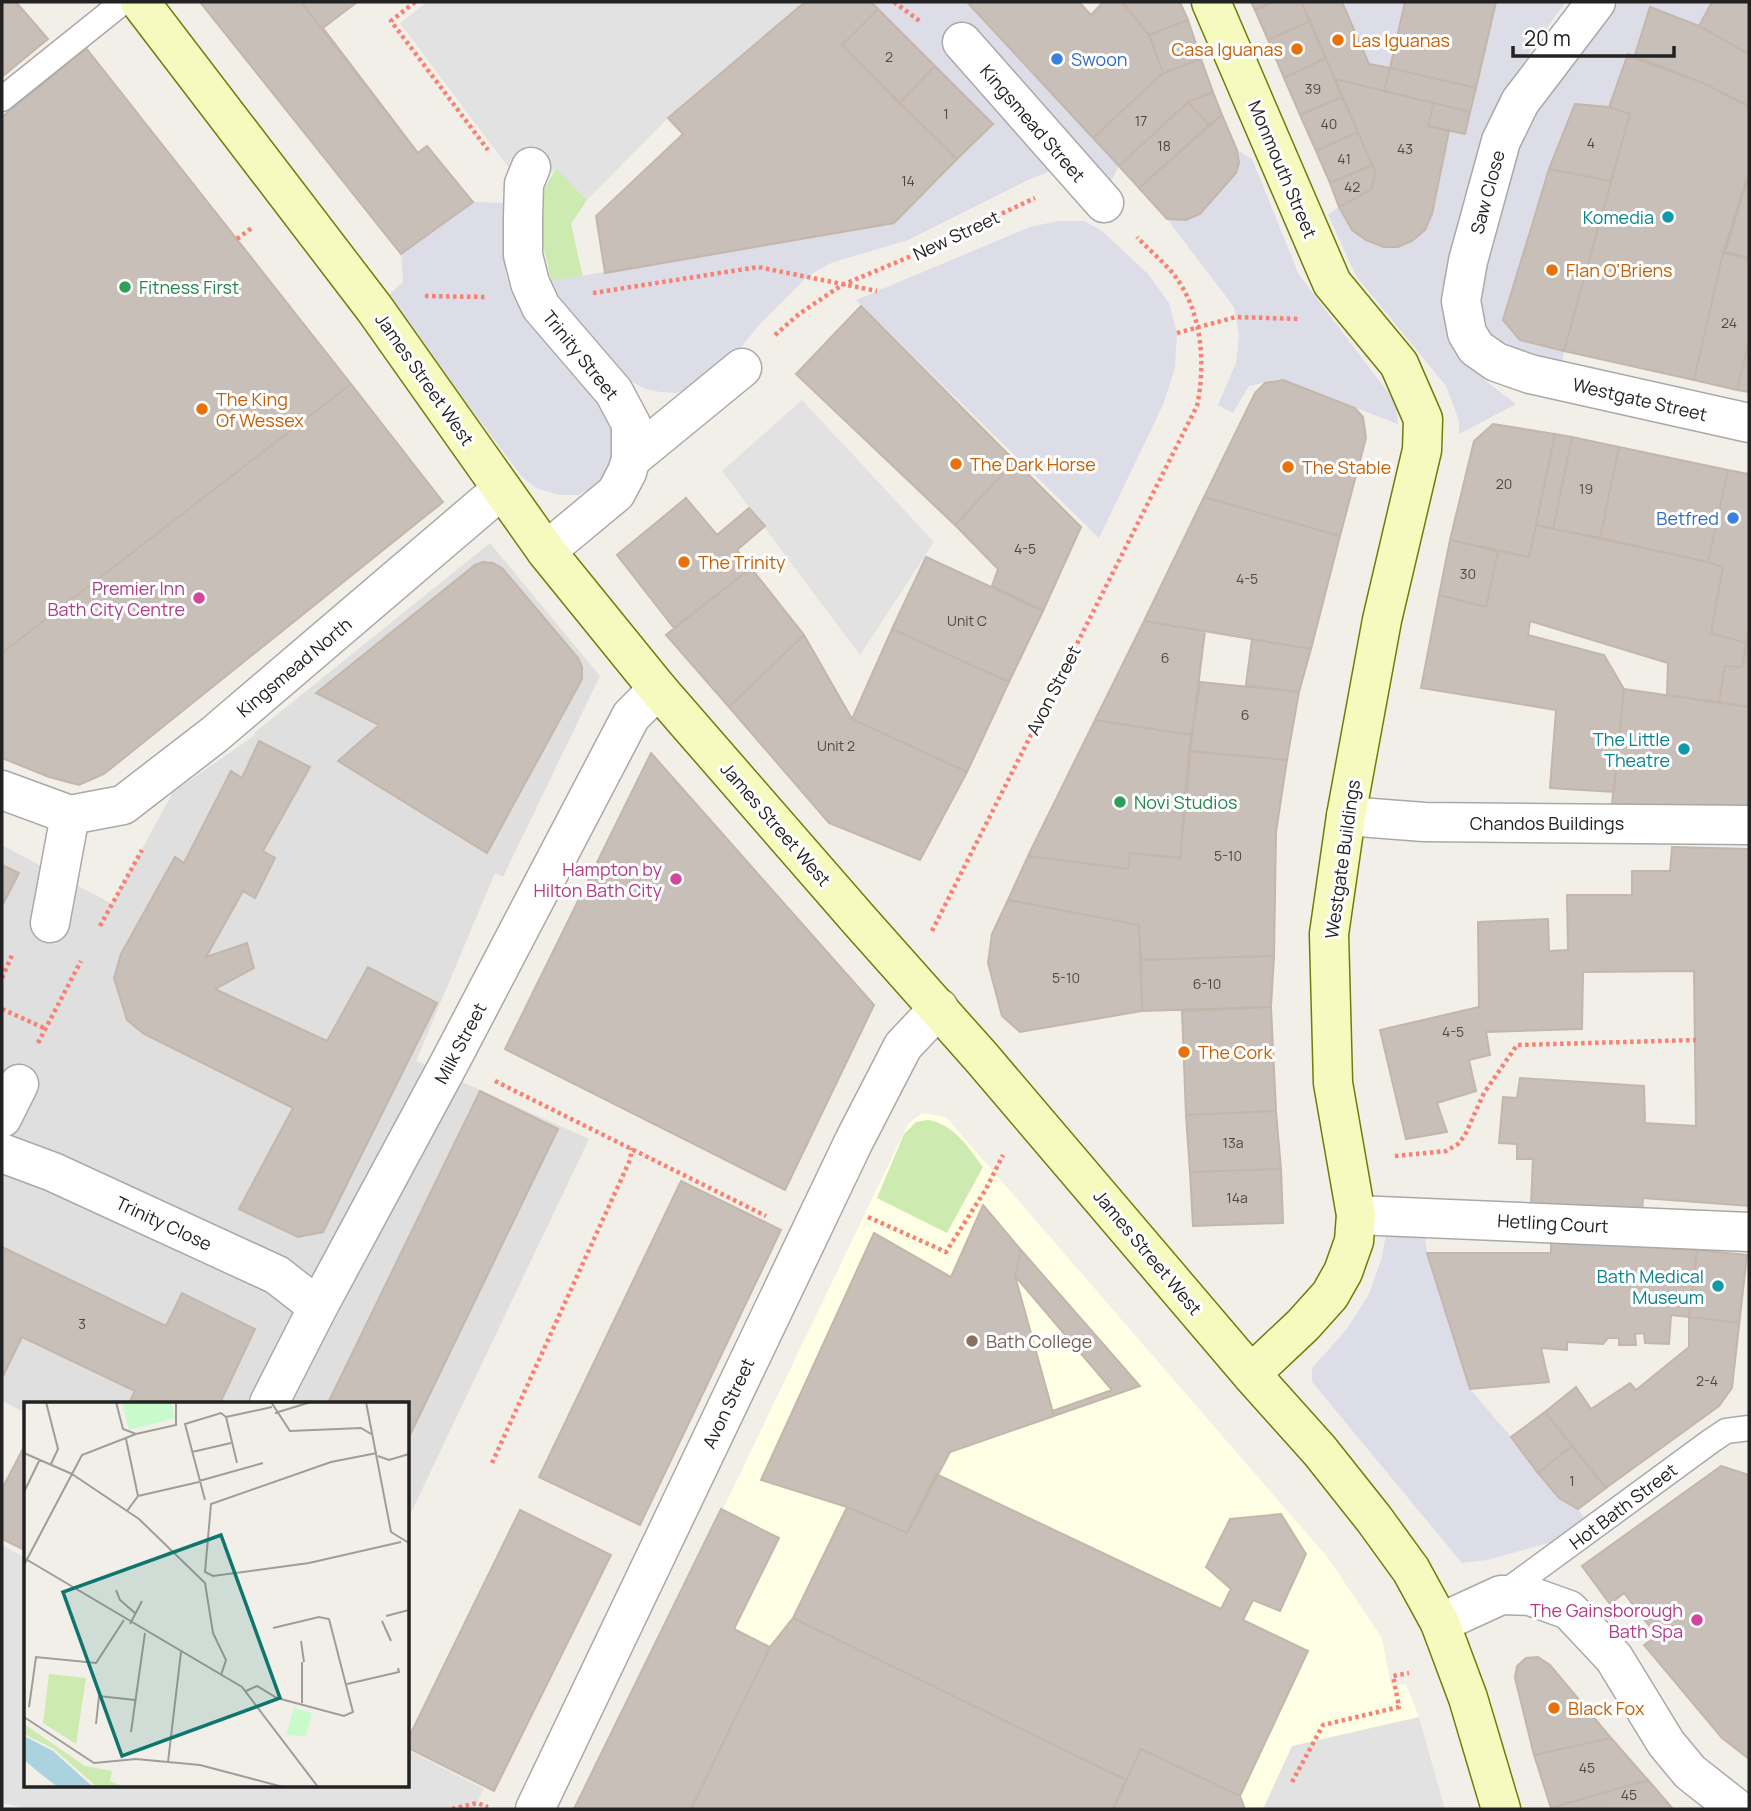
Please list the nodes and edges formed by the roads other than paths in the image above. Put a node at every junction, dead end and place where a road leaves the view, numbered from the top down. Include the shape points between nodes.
1 (123, 2) edge
2 (140, 2) edge
3 (1211, 2) edge
4 (1596, 2) edge
5 (962, 42) dead end
6 (2, 99) edge
7 (531, 167) dead end
8 (1104, 203) road end
9 (1367, 328) joint
10 (1530, 374) joint
11 (734, 375) road end
12 (1749, 423) edge
13 (631, 459) junction
14 (502, 489) junction
15 (546, 551) junction
16 (658, 689) junction
17 (2, 790) edge
18 (70, 815) junction
19 (1346, 816) junction
20 (1749, 825) edge
21 (50, 923) dead end
22 (939, 1008) junction
23 (19, 1084) road end
24 (2, 1118) edge
25 (2, 1153) edge
26 (1356, 1215) junction
27 (1749, 1232) edge
28 (318, 1307) junction
29 (1251, 1374) junction
30 (270, 1402) edge
31 (1749, 1428) edge
32 (1501, 1595) junction
33 (1440, 1623) junction
34 (535, 1809) edge
35 (1502, 1809) edge
36 (1737, 1809) edge

1 - 6 lane
2 - 14 street, James Street West via 374,308
3 - 9 street, Monmouth Street via 1332,283
4 - 10 street, Saw Close via 1520,102 1500,141 1468,261 1461,301 1467,333 1476,348 1496,362
5 - 8 street, Kingsmead Street
7 - 13 street, Trinity Street via 524,184 523,255 536,297 614,392 631,424
9 - 19 street, Westgate Buildings via 1399,365 1416,398 1423,419 1422,450 1382,620
10 - 12 street, Westgate Street
11 - 13 street
13 - 15 street, Trinity Street via 616,493
14 - 15 street, James Street West
14 - 18 street, Kingsmead North via 170,771 123,805
15 - 16 street, James Street West
16 - 22 street, James Street West
16 - 28 street, Milk Street via 631,716
17 - 18 street
18 - 21 street
19 - 20 street, Chandos Buildings via 1424,822
19 - 26 street, Westgate Buildings via 1329,934 1333,1083
22 - 29 street, James Street West
22 - 34 street, Avon Street via 903,1046
23 - 24 street
25 - 28 street, Trinity Close via 277,1275
26 - 27 street, Hetling Court
26 - 29 street, Westgate Buildings via 1354,1241 1330,1295
28 - 30 street, Milk Street
29 - 33 street, James Street West via 1374,1519 1411,1570
31 - 32 lane, Hot Bath Street via 1726,1431 1711,1441
32 - 33 street
32 - 36 street via 1530,1595 1569,1610 1614,1658 1666,1743 1690,1772
33 - 35 street, James Street West

